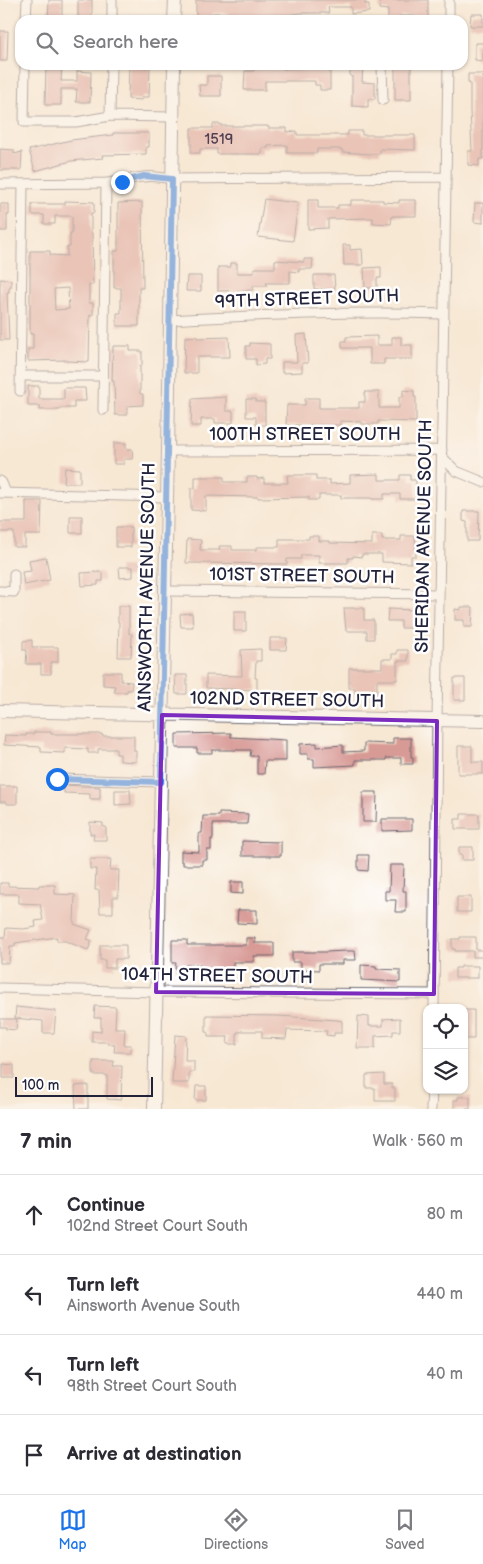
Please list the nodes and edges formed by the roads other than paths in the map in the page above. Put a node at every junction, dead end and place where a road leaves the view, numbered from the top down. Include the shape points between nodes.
1 (26, 0) edge
2 (112, 0) edge
3 (175, 0) edge
4 (449, 0) edge
5 (26, 15) edge
6 (112, 15) edge
7 (174, 15) edge
8 (449, 15) edge
9 (25, 70) edge
10 (111, 70) edge
11 (174, 70) edge
12 (382, 70) edge
13 (448, 70) edge
14 (383, 100) dead end
15 (110, 116) junction
16 (173, 117) junction
17 (446, 177) junction
18 (172, 179) junction
19 (106, 183) junction
20 (0, 184) edge
21 (23, 184) junction
22 (444, 314) junction
23 (170, 320) junction
24 (20, 376) junction
25 (104, 376) junction
26 (20, 391) dead end
27 (103, 410) dead end
28 (168, 451) junction
29 (442, 453) junction
30 (0, 481) edge
31 (483, 482) edge
32 (3, 493) edge
33 (167, 497) junction
34 (14, 574) dead end
35 (0, 591) edge
36 (164, 592) junction
37 (439, 594) junction
38 (0, 711) edge
39 (162, 714) junction
40 (483, 720) edge
41 (437, 721) junction
42 (57, 779) dead end
43 (161, 782) junction
44 (0, 988) edge
45 (156, 992) junction
46 (434, 994) junction
47 (434, 1004) edge
48 (432, 1094) edge
49 (154, 1109) edge
50 (431, 1109) edge

1 - 5 street
2 - 6 street
3 - 7 street
4 - 8 street
9 - 15 street via 24,122 76,122
10 - 15 street
11 - 16 street, AINSWORTH AVENUE SOUTH
12 - 14 street
13 - 17 street, SHERIDAN AVENUE SOUTH
15 - 16 street
16 - 18 street, AINSWORTH AVENUE SOUTH
17 - 18 street
17 - 22 street, SHERIDAN AVENUE SOUTH
18 - 19 street via 144,176
18 - 23 street, AINSWORTH AVENUE SOUTH
19 - 21 street
19 - 25 street
20 - 21 street
21 - 24 street
22 - 23 street, 99TH STREET SOUTH via 342,312
22 - 29 street, SHERIDAN AVENUE SOUTH
23 - 28 street, AINSWORTH AVENUE SOUTH
24 - 25 street
24 - 26 street
25 - 27 street
28 - 29 street, 100TH STREET SOUTH
28 - 33 street, AINSWORTH AVENUE SOUTH
29 - 31 street via 456,471
29 - 37 street, SHERIDAN AVENUE SOUTH
30 - 32 street
32 - 33 street
33 - 36 street, AINSWORTH AVENUE SOUTH
34 - 35 street via 14,592
36 - 37 street, 101ST STREET SOUTH
36 - 39 street, AINSWORTH AVENUE SOUTH
37 - 41 street, SHERIDAN AVENUE SOUTH
38 - 39 street, 102ND STREET SOUTH
39 - 41 street, 102ND STREET SOUTH
39 - 43 street, AINSWORTH AVENUE SOUTH
40 - 41 street, 102ND STREET SOUTH
41 - 46 street, SHERIDAN AVENUE SOUTH
42 - 43 street
43 - 45 street, AINSWORTH AVENUE SOUTH
44 - 45 street, 104TH STREET SOUTH
45 - 46 street, 104TH STREET SOUTH
45 - 49 street, AINSWORTH AVENUE SOUTH
46 - 47 street, SHERIDAN AVENUE SOUTH
48 - 50 street

